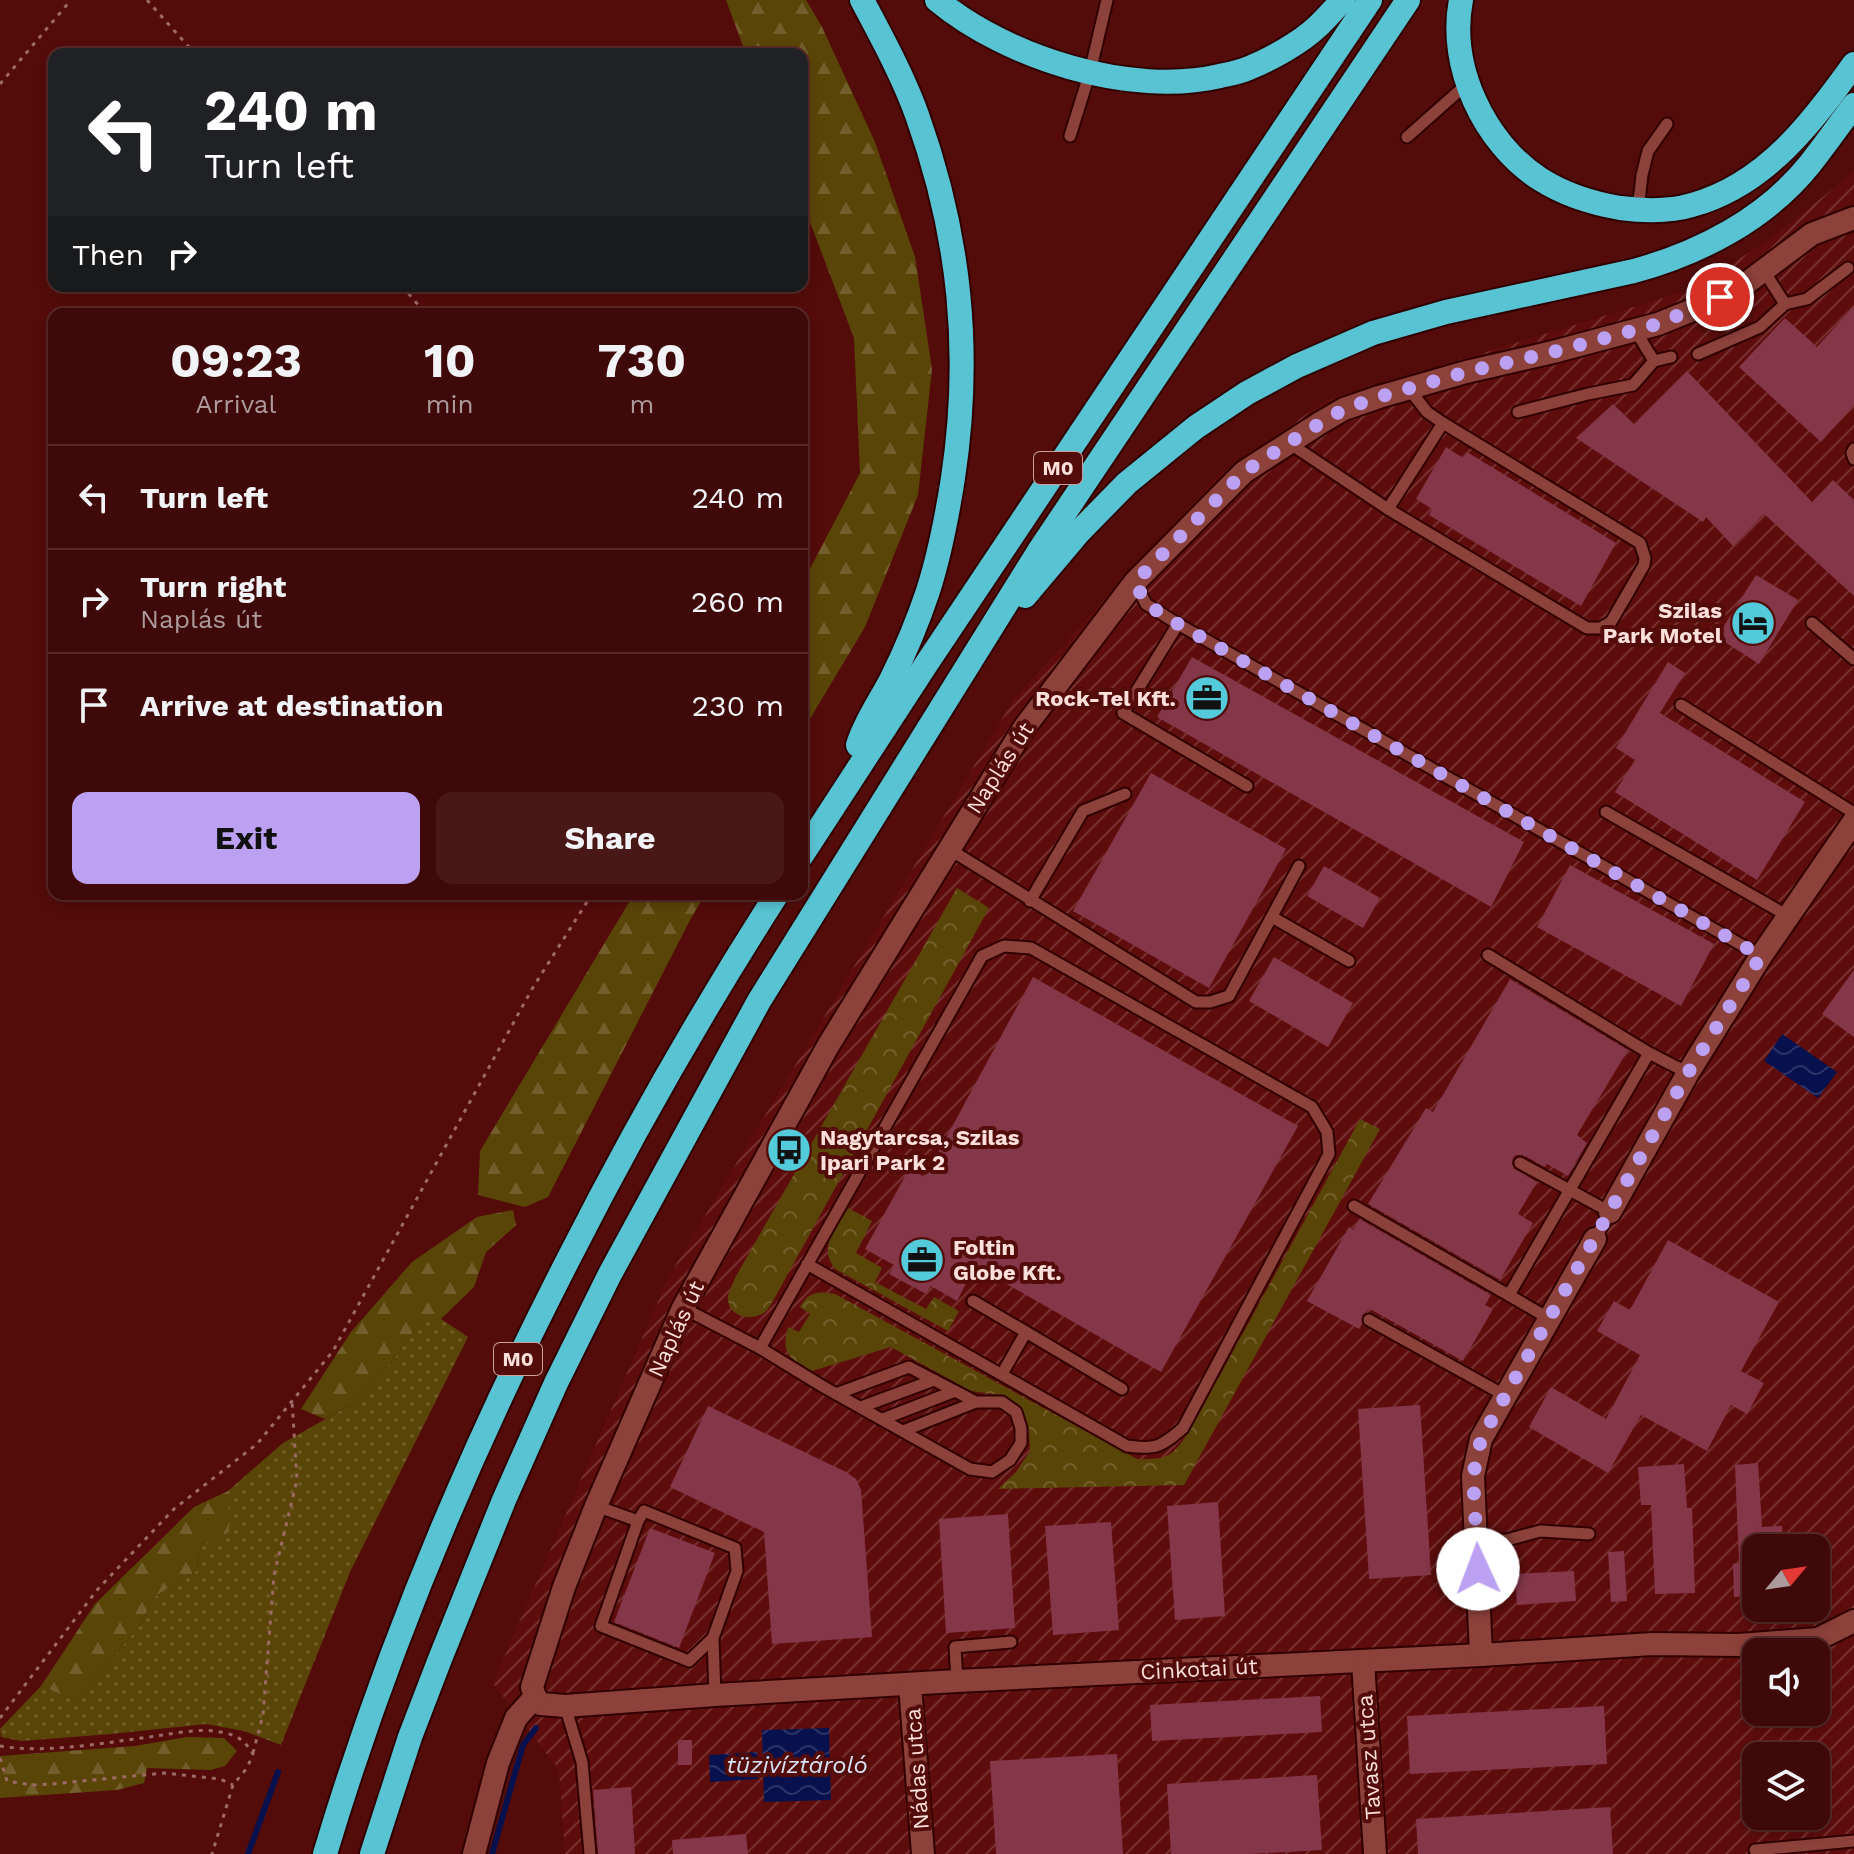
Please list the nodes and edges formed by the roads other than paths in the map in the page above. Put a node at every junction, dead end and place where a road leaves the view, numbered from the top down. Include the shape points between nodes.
1 (862, 0) edge
2 (937, 0) edge
3 (1107, 0) edge
4 (1343, 0) edge
5 (1370, 0) edge
6 (1408, 0) edge
7 (1461, 0) edge
8 (1854, 64) edge
9 (1090, 72) junction
10 (1468, 83) junction
11 (1854, 105) edge
12 (1667, 124) dead end
13 (1070, 136) dead end
14 (1407, 137) dead end
15 (1638, 210) junction
16 (1854, 218) edge
17 (1848, 268) dead end
18 (1764, 271) junction
19 (1785, 304) junction
20 (1635, 330) junction
21 (1698, 354) dead end
22 (1671, 357) dead end
23 (1654, 361) junction
24 (1409, 389) junction
25 (1518, 412) dead end
26 (1443, 423) junction
27 (1289, 443) junction
28 (1854, 449) edge
29 (1854, 459) edge
30 (1388, 509) junction
31 (1135, 582) junction
32 (1812, 623) dead end
33 (1178, 624) junction
34 (986, 638) junction
35 (1854, 659) edge
36 (1681, 705) dead end
37 (1247, 786) dead end
38 (844, 789) junction
39 (1125, 794) dead end
40 (1606, 812) dead end
41 (1854, 813) edge
42 (1854, 821) edge
43 (808, 846) edge
44 (949, 849) junction
45 (1299, 866) dead end
46 (773, 900) edge
47 (1030, 901) junction
48 (1788, 916) junction
49 (1272, 917) junction
50 (1488, 955) dead end
51 (1761, 956) junction
52 (1349, 961) dead end
53 (1649, 1053) junction
54 (1688, 1073) junction
55 (1520, 1163) dead end
56 (1570, 1190) junction
57 (1354, 1206) dead end
58 (1610, 1212) junction
59 (1595, 1239) joint
60 (807, 1264) junction
61 (1509, 1295) junction
62 (973, 1301) dead end
63 (683, 1308) junction
64 (1550, 1319) junction
65 (1369, 1320) dead end
66 (1026, 1332) junction
67 (760, 1348) junction
68 (1002, 1374) junction
69 (934, 1380) junction
70 (1122, 1389) dead end
71 (955, 1391) junction
72 (836, 1394) junction
73 (1506, 1396) junction
74 (976, 1402) junction
75 (861, 1407) junction
76 (883, 1419) junction
77 (903, 1431) junction
78 (596, 1506) junction
79 (638, 1521) junction
80 (1589, 1534) dead end
81 (1477, 1540) junction
82 (1850, 1629) edge
83 (713, 1638) junction
84 (1011, 1642) dead end
85 (1481, 1655) junction
86 (1363, 1661) junction
87 (957, 1681) junction
88 (910, 1685) junction
89 (715, 1695) junction
90 (538, 1700) junction
91 (565, 1706) junction
92 (1854, 1841) edge
93 (1755, 1850) dead end
94 (325, 1854) edge
95 (372, 1854) edge
96 (474, 1854) edge
97 (590, 1854) edge
98 (923, 1854) edge
99 (1375, 1854) edge

1 - 38 highway via 916,113 939,188 960,298 962,399 945,529 928,591 860,738
2 - 9 highway via 1021,49
3 - 9 lane
4 - 9 highway via 1316,29 1247,70 1172,83
5 - 38 highway, M0
6 - 34 highway, M0
7 - 10 highway via 1458,37
8 - 15 highway via 1790,144 1745,182 1691,206
9 - 13 lane
10 - 14 lane
10 - 15 highway via 1496,137 1539,179 1593,204
11 - 34 highway via 1784,191 1705,246 1634,271 1373,333 1247,393 1127,483
12 - 15 lane via 1648,151
16 - 18 street, Naplás út via 1812,234
17 - 19 lane via 1807,299
18 - 19 lane
18 - 20 street, Naplás út via 1700,307
19 - 21 lane via 1760,327
20 - 23 lane
20 - 24 street, Naplás út
22 - 23 lane
23 - 25 lane via 1633,385
24 - 26 lane
24 - 27 street, Naplás út via 1344,409
26 - 30 lane
26 - 30 lane via 1640,543 1644,565 1611,622 1587,628
27 - 30 lane
27 - 31 street, Naplás út via 1244,472
28 - 29 lane
31 - 33 lane via 1146,604
31 - 44 street, Naplás út via 1024,728
32 - 35 lane
33 - 37 lane via 1123,713
33 - 51 lane
34 - 95 highway, M0 via 759,1001 610,1274 556,1383 471,1580 410,1737
36 - 41 lane
38 - 43 highway, M0
39 - 47 lane via 1083,811
40 - 48 lane
42 - 48 street
44 - 47 lane
44 - 63 street, Naplás út via 828,1046
45 - 49 lane
46 - 94 highway, M0 via 614,1170 523,1347 431,1554
47 - 49 lane via 1196,1002 1229,996
48 - 51 street
49 - 52 lane
50 - 53 lane
51 - 54 street
53 - 54 lane
53 - 56 lane
54 - 58 street
55 - 56 lane
56 - 58 lane
56 - 61 lane
57 - 61 lane
58 - 59 lane
59 - 64 street
60 - 67 lane
60 - 68 lane
60 - 68 lane via 982,956 1004,946 1031,948 1312,1107 1327,1132 1329,1154 1183,1428 1168,1441 1151,1449 1127,1446
61 - 64 lane
62 - 66 lane
63 - 67 lane
63 - 78 street, Naplás út
64 - 73 street
65 - 73 lane
66 - 68 lane
66 - 70 lane
67 - 72 lane
69 - 71 lane
69 - 72 lane via 909,1367
69 - 75 lane
71 - 74 lane
71 - 76 lane
72 - 75 lane
73 - 81 street via 1481,1439 1473,1476
74 - 77 lane
74 - 77 lane via 1002,1402 1016,1412 1021,1428 1021,1443 1010,1460 992,1472 970,1469
75 - 76 lane
76 - 77 lane
78 - 79 lane
78 - 90 street, Naplás út via 532,1687
79 - 83 lane via 644,1511 735,1548 737,1571
79 - 83 lane via 601,1626 689,1661
80 - 81 lane via 1540,1531 1507,1540
81 - 85 street
82 - 85 street, Cinkotai út via 1818,1639 1739,1645 1652,1644
83 - 89 lane
84 - 87 lane via 955,1647
85 - 86 street, Cinkotai út
86 - 87 street, Cinkotai út
86 - 99 street, Tavasz utca
87 - 88 street, Cinkotai út
88 - 89 street, Cinkotai út
88 - 98 street, Nádas utca
89 - 91 street, Cinkotai út
90 - 91 street, Cinkotai út
90 - 96 street via 516,1718
91 - 97 lane via 582,1762
92 - 93 lane

